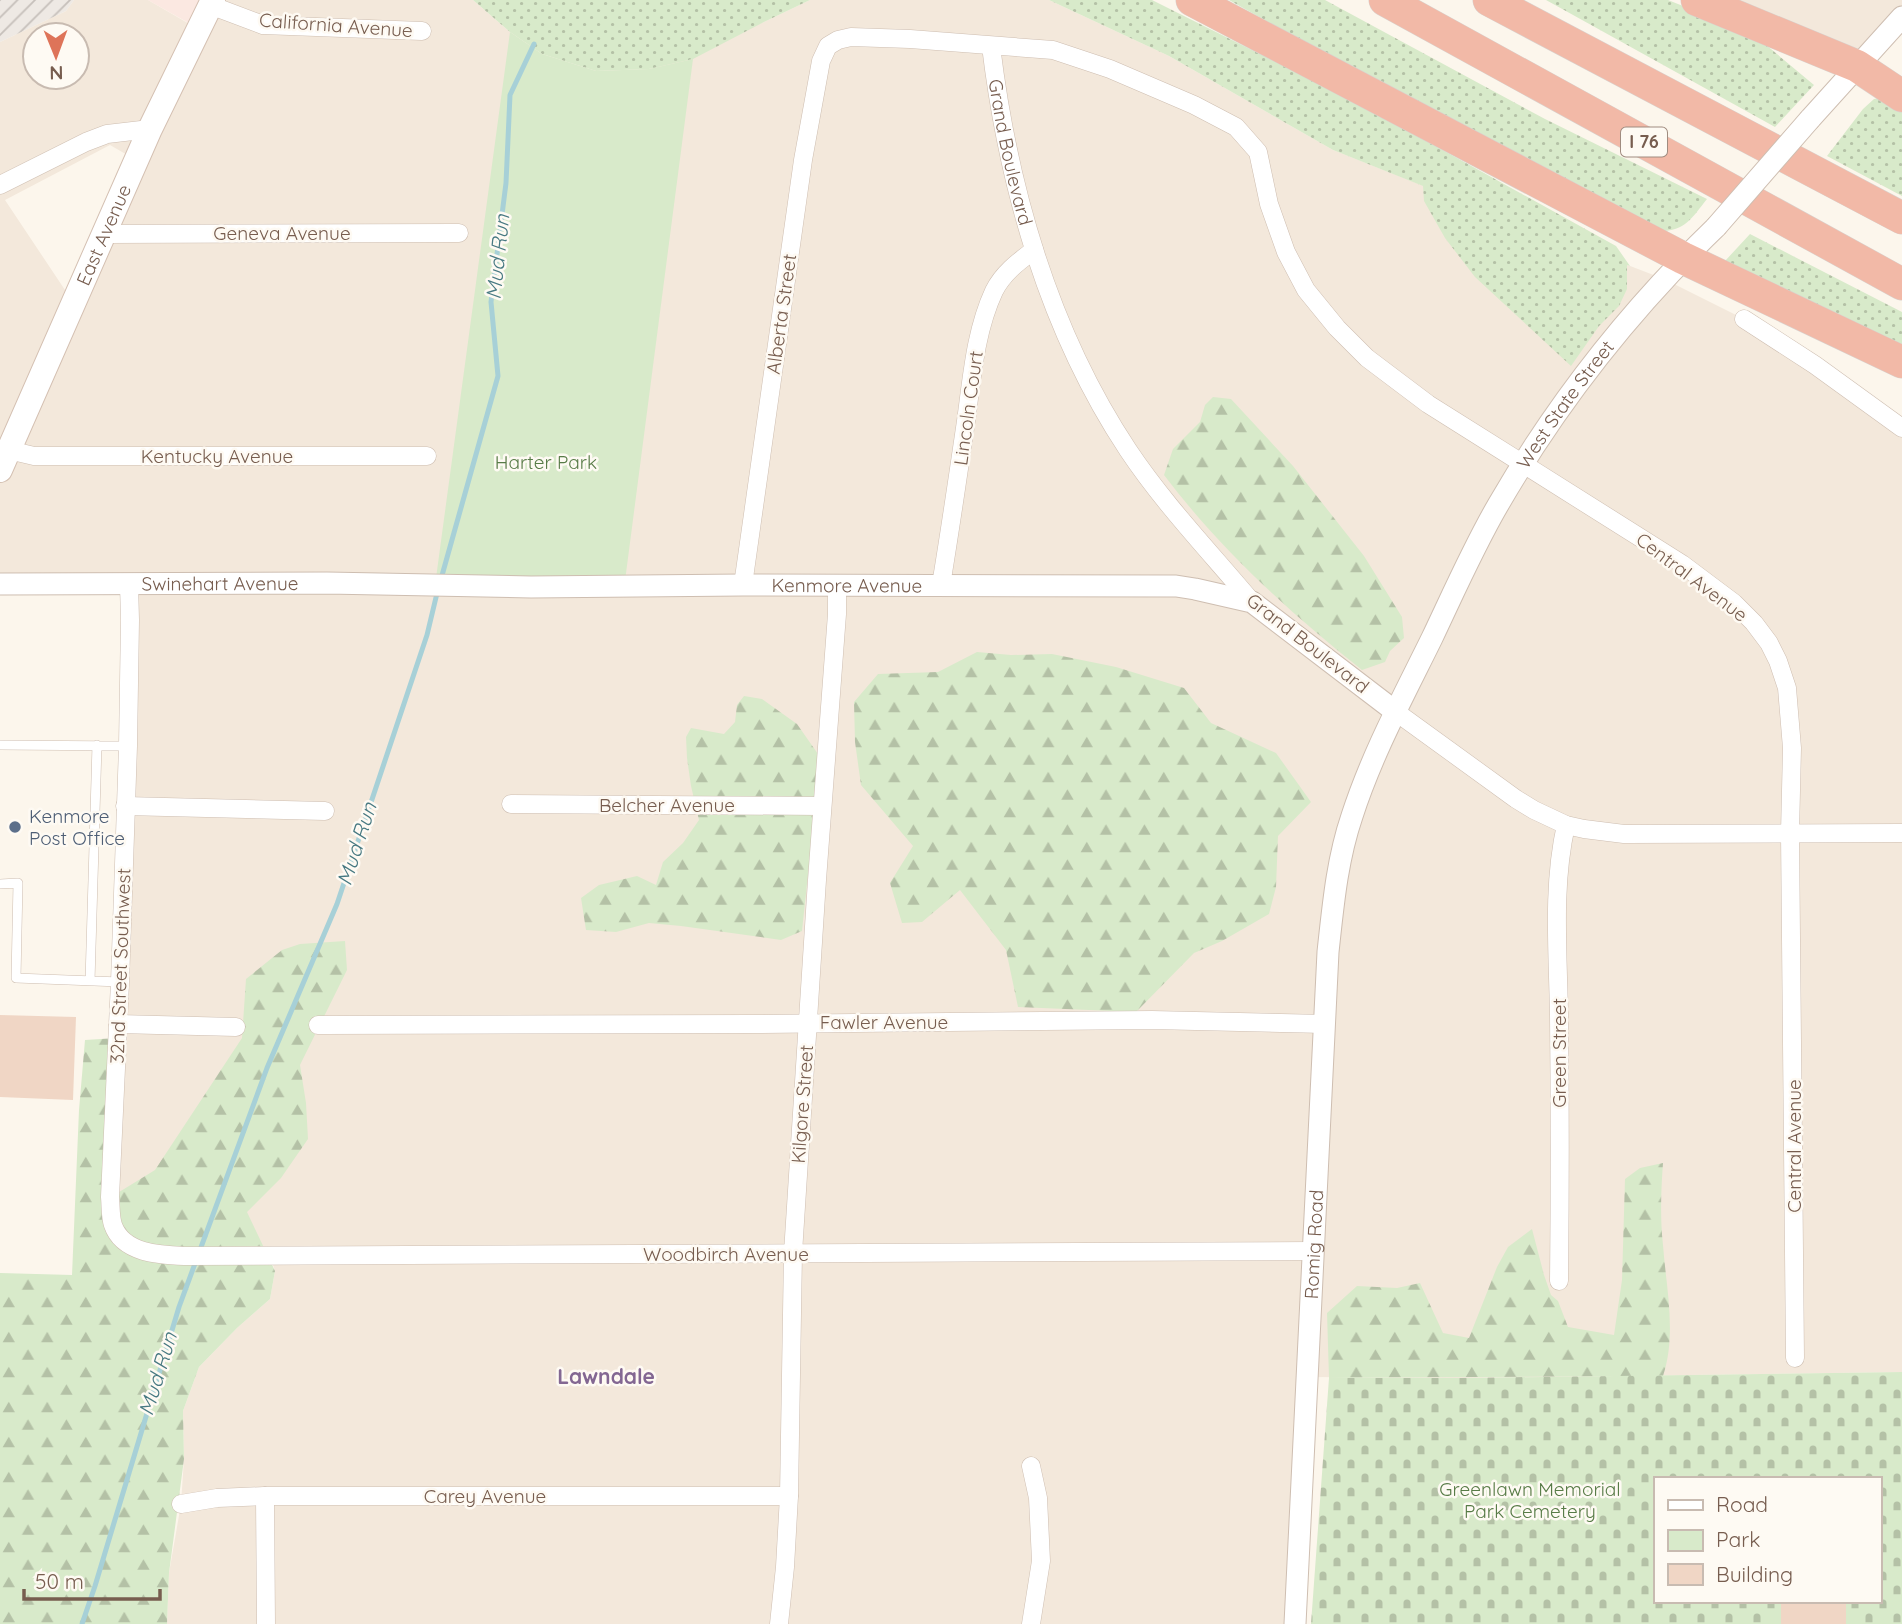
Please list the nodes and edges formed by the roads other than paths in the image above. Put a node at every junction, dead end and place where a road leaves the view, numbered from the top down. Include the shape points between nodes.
1 (1385, 0) edge
2 (1489, 0) edge
3 (1696, 0) edge
4 (211, 2) edge
5 (1193, 3) edge
6 (1902, 17) edge
7 (422, 31) dead end
8 (828, 46) joint
9 (991, 46) junction
10 (1857, 66) junction
11 (1902, 96) edge
12 (150, 129) junction
13 (0, 185) edge
14 (1902, 218) edge
15 (459, 233) dead end
16 (104, 234) junction
17 (1034, 250) junction
18 (1683, 258) junction
19 (1902, 284) edge
20 (1744, 319) dead end
21 (1902, 362) edge
22 (1902, 428) edge
23 (10, 447) junction
24 (427, 456) dead end
25 (1524, 462) junction
26 (0, 470) edge
27 (0, 584) edge
28 (129, 584) junction
29 (743, 585) junction
30 (837, 585) junction
31 (941, 585) junction
32 (442, 586) joint
33 (1252, 602) junction
34 (1396, 712) junction
35 (0, 745) edge
36 (97, 745) junction
37 (128, 746) junction
38 (511, 804) dead end
39 (125, 806) junction
40 (822, 806) junction
41 (325, 811) dead end
42 (1566, 825) junction
43 (1790, 833) junction
44 (1902, 833) edge
45 (1340, 865) joint
46 (0, 884) edge
47 (90, 981) junction
48 (120, 982) junction
49 (808, 1023) junction
50 (118, 1024) junction
51 (1325, 1024) junction
52 (318, 1025) dead end
53 (236, 1027) dead end
54 (141, 1250) joint
55 (1313, 1251) junction
56 (793, 1253) junction
57 (1559, 1281) dead end
58 (1795, 1358) dead end
59 (1031, 1466) dead end
60 (265, 1496) junction
61 (789, 1496) junction
62 (181, 1504) dead end
63 (266, 1624) edge
64 (779, 1624) edge
65 (1031, 1624) edge
66 (1295, 1624) edge

1 - 19 highway, I 76
2 - 14 highway
3 - 10 highway
4 - 7 street, California Avenue via 263,25
4 - 12 main road, East Avenue
5 - 18 highway
6 - 10 street, West State Street
8 - 9 street, Central Avenue via 851,37
8 - 29 street, Alberta Street via 821,61 803,160
9 - 17 street, Grand Boulevard via 1008,145
9 - 25 street, Central Avenue via 1053,50 1110,69 1236,128 1258,152 1286,252 1306,290 1337,328 1367,358 1428,404
10 - 11 highway
10 - 18 street, West State Street, bridge via 1716,227
12 - 13 street via 107,134
12 - 16 main road, East Avenue
15 - 16 street, Geneva Avenue
16 - 23 main road, East Avenue
17 - 31 street, Lincoln Court via 1004,275 976,345
17 - 33 street, Grand Boulevard via 1074,352 1127,449 1163,499
18 - 21 highway
18 - 25 street, West State Street via 1564,401
20 - 22 street
23 - 24 street, Kentucky Avenue via 34,456
23 - 26 main road, East Avenue
25 - 34 street, West State Street via 1477,544
25 - 43 street, Central Avenue via 1682,564 1734,603 1769,643 1784,675 1790,707
27 - 28 street, Swinehart Avenue
28 - 32 street, Swinehart Avenue
28 - 37 street, 32nd Street Southwest
29 - 30 street, Kenmore Avenue
29 - 32 street, Kenmore Avenue
30 - 31 street, Kenmore Avenue
30 - 40 street, Kilgore Street
31 - 33 street, Kenmore Avenue via 1176,586
33 - 34 street, Grand Boulevard
34 - 42 street, Grand Boulevard via 1516,799
34 - 45 street, West State Street via 1368,768
35 - 36 lane
36 - 37 lane
36 - 47 lane
37 - 39 street, 32nd Street Southwest
38 - 40 street, Belcher Avenue
39 - 41 street
39 - 48 street, 32nd Street Southwest
40 - 49 street, Kilgore Street
42 - 43 street, Grand Boulevard via 1624,834
42 - 57 street, Green Street via 1558,906
43 - 44 street, Grand Boulevard
43 - 58 street, Central Avenue
45 - 51 street, Romig Road
46 - 47 lane via 18,883 16,978
47 - 48 lane
48 - 50 street, 32nd Street Southwest
49 - 51 street, Fawler Avenue via 1152,1020
49 - 52 street, Fawler Avenue
49 - 56 street, Kilgore Street
50 - 53 street
50 - 54 street, 32nd Street Southwest via 111,1215 119,1235
51 - 55 street, Romig Road
54 - 56 street, Woodbirch Avenue via 186,1256
55 - 56 street, Woodbirch Avenue
55 - 66 street, Romig Road
56 - 61 street, Kilgore Street
59 - 65 street via 1038,1498 1041,1561
60 - 61 street, Carey Avenue
60 - 62 street, Carey Avenue
60 - 63 street
61 - 64 street, Kilgore Street

